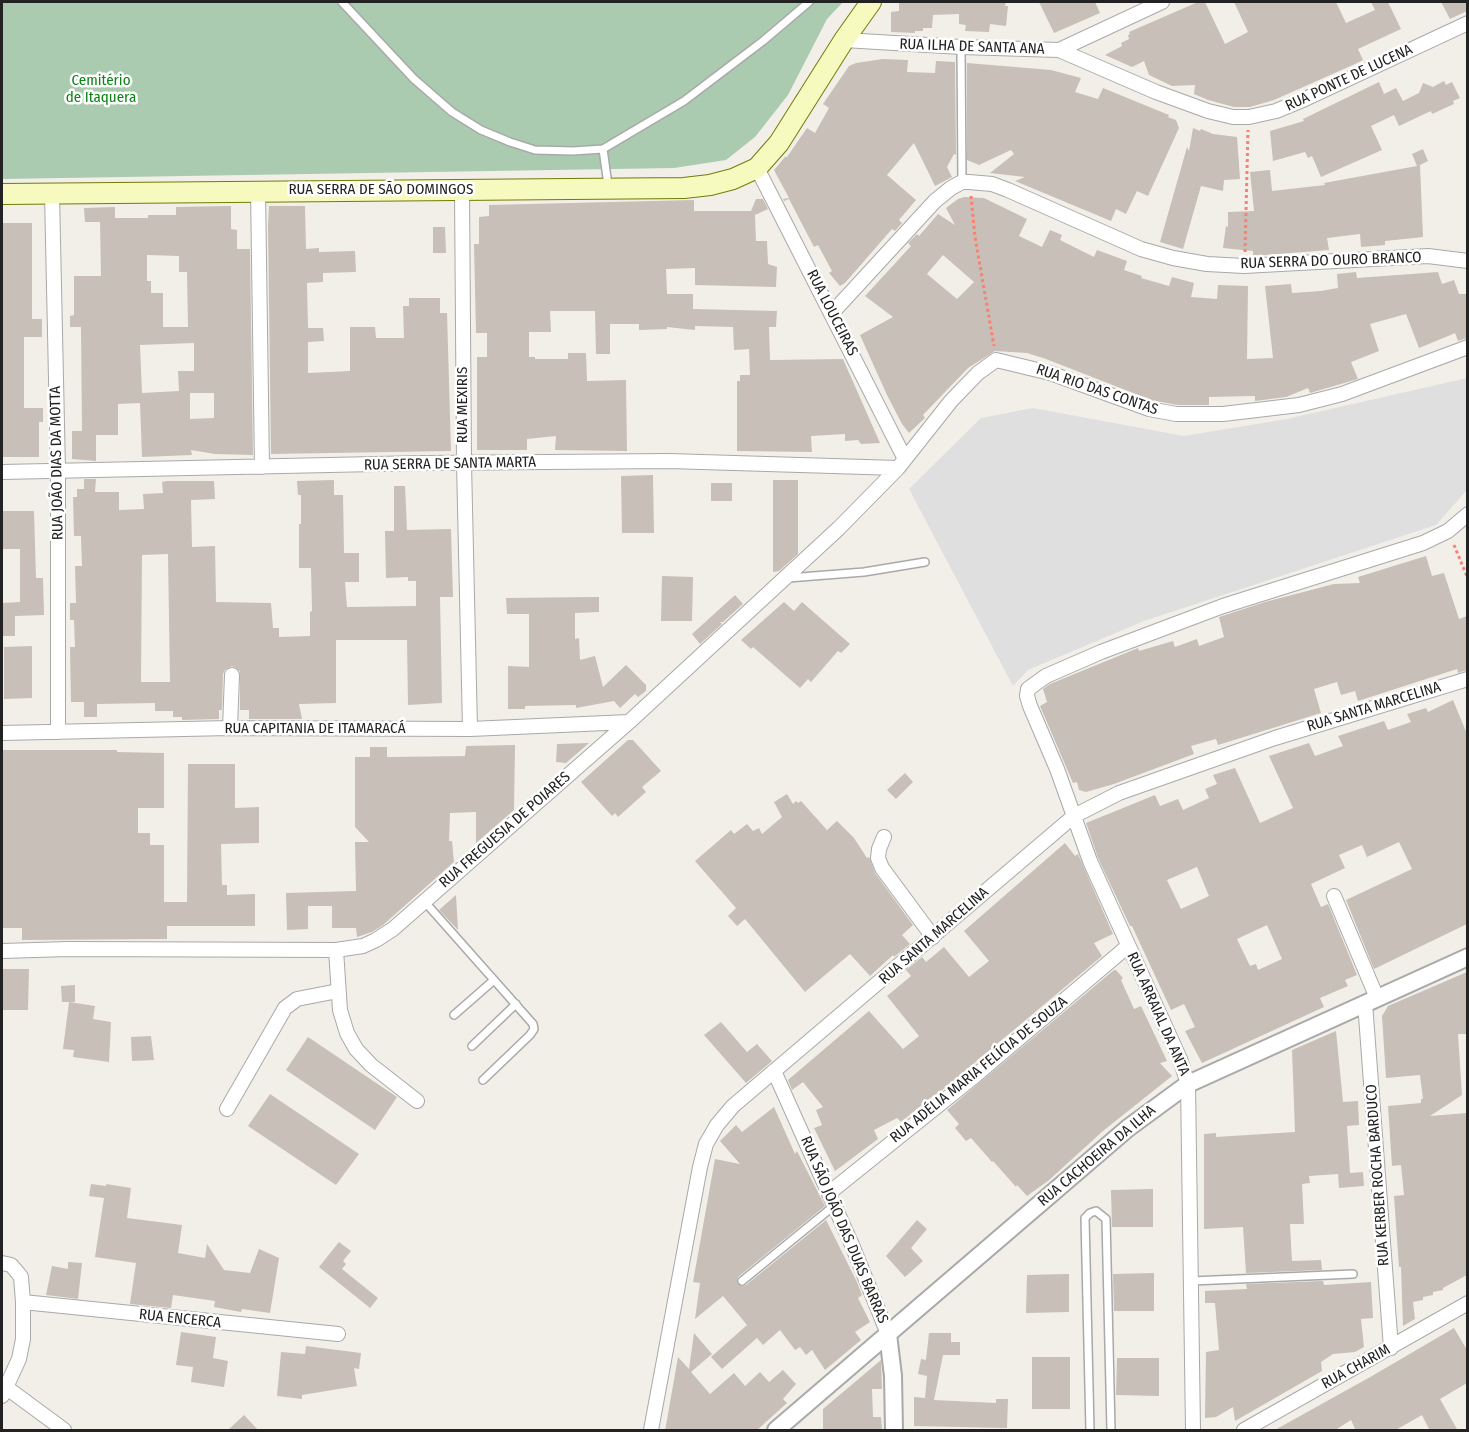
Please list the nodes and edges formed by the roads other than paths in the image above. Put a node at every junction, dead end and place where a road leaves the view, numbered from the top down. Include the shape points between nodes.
1 (342, 2) edge
2 (809, 2) edge
3 (871, 2) edge
4 (1162, 2) edge
5 (1467, 23) edge
6 (844, 40) junction
7 (961, 47) junction
8 (1059, 50) junction
9 (603, 149) junction
10 (757, 168) junction
11 (966, 182) junction
12 (608, 188) junction
13 (462, 189) junction
14 (258, 190) junction
15 (2, 194) edge
16 (52, 194) junction
17 (1467, 261) edge
18 (832, 313) junction
19 (1467, 347) edge
20 (464, 463) junction
21 (902, 463) junction
22 (262, 467) junction
23 (58, 471) junction
24 (2, 472) edge
25 (1467, 514) edge
26 (925, 562) dead end
27 (785, 578) junction
28 (232, 675) dead end
29 (1467, 679) edge
30 (629, 722) junction
31 (230, 728) junction
32 (470, 729) junction
33 (58, 732) junction
34 (2, 734) edge
35 (1074, 816) junction
36 (884, 837) dead end
37 (1334, 896) dead end
38 (424, 901) junction
39 (933, 937) junction
40 (1128, 946) junction
41 (336, 950) junction
42 (2, 951) edge
43 (1467, 957) edge
44 (494, 980) junction
45 (338, 992) junction
46 (1371, 1001) junction
47 (516, 1004) junction
48 (454, 1015) dead end
49 (472, 1046) dead end
50 (774, 1071) junction
51 (483, 1080) dead end
52 (1188, 1084) junction
53 (417, 1101) dead end
54 (227, 1109) dead end
55 (832, 1199) junction
56 (3, 1263) edge
57 (1353, 1274) dead end
58 (742, 1281) dead end
59 (1192, 1281) junction
60 (23, 1302) junction
61 (1467, 1303) edge
62 (338, 1334) dead end
63 (888, 1334) junction
64 (1391, 1348) junction
65 (4, 1392) edge
66 (64, 1431) edge
67 (651, 1431) edge
68 (776, 1431) edge
69 (894, 1431) edge
70 (1090, 1431) edge
71 (1111, 1431) edge
72 (1193, 1431) edge
73 (1244, 1431) edge

1 - 9 lane via 414,79 481,130 536,150
2 - 9 lane via 684,101
3 - 6 main road
4 - 8 street, RUA ILHA DE SANTA ANA
5 - 8 street, RUA PONTE DE LUCENA via 1305,99 1249,117 1208,111
6 - 7 street, RUA ILHA DE SANTA ANA
6 - 10 main road via 779,143
7 - 8 street, RUA ILHA DE SANTA ANA
7 - 11 lane
9 - 12 lane
10 - 12 main road, RUA SERRA DE SÃO DOMINGOS via 733,179 701,186
10 - 18 street, RUA LOUCEIRAS
11 - 17 street, RUA SERRA DO OURO BRANCO via 992,184 1142,249 1207,264 1244,266 1428,256
11 - 18 street via 935,201
12 - 13 main road, RUA SERRA DE SÃO DOMINGOS
13 - 14 main road, RUA SERRA DE SÃO DOMINGOS
13 - 20 street, RUA MEXIRIS
14 - 16 main road, RUA SERRA DE SÃO DOMINGOS
14 - 22 street
15 - 16 main road, RUA SERRA DE SÃO DOMINGOS
16 - 23 street, RUA JOÃO DIAS DA MOTTA
18 - 21 street, RUA LOUCEIRAS
19 - 21 street, RUA RIO DAS CONTAS via 1342,394 1299,405 1223,414 1176,414 1149,409 1050,373 996,360 951,401
20 - 21 street, RUA SERRA DE SANTA MARTA
20 - 22 street, RUA SERRA DE SANTA MARTA
20 - 32 street, RUA MEXIRIS
21 - 27 street, RUA FREGUESIA DE POIARES
22 - 23 street, RUA SERRA DE SANTA MARTA
23 - 24 street, RUA SERRA DE SANTA MARTA
23 - 33 street, RUA JOÃO DIAS DA MOTTA
25 - 35 street, RUA ARRAIAL DA ANTA via 1448,531 1402,551 1223,606 1101,652 1028,688 1027,696
26 - 27 lane via 864,572
27 - 30 street, RUA FREGUESIA DE POIARES
28 - 31 street
29 - 35 street, RUA SANTA MARCELINA via 1275,738 1119,793
30 - 32 street, RUA CAPITANIA DE ITAMARACÁ
30 - 38 street, RUA FREGUESIA DE POIARES
31 - 32 street, RUA CAPITANIA DE ITAMARACÁ
31 - 33 street, RUA CAPITANIA DE ITAMARACÁ
33 - 34 street, RUA CAPITANIA DE ITAMARACÁ
35 - 39 street, RUA SANTA MARCELINA
35 - 40 street, RUA ARRAIAL DA ANTA
36 - 39 street via 878,858 882,868
37 - 46 street, RUA KERBER ROCHA BARDUCO
38 - 41 street, RUA FREGUESIA DE POIARES via 376,940
38 - 44 lane
39 - 50 street, RUA SANTA MARCELINA
40 - 52 street, RUA ARRAIAL DA ANTA
40 - 55 street, RUA ADÉLIA MARIA FELÍCIA DE SOUZA
41 - 42 street, RUA FREGUESIA DE POIARES
41 - 45 street
43 - 46 street, RUA CACHOEIRA DA ILHA
44 - 47 lane
44 - 48 lane
45 - 53 street via 347,1033 356,1049
45 - 54 street via 297,999 285,1008
46 - 52 street, RUA CACHOEIRA DA ILHA
46 - 64 street, RUA KERBER ROCHA BARDUCO
47 - 49 lane
47 - 51 lane via 534,1029
50 - 55 street, RUA SÃO JOÃO DAS DUAS BARRAS
50 - 67 street, RUA SANTA MARCELINA via 734,1106 706,1144
52 - 59 street, RUA ARRAIAL DA ANTA
52 - 63 street, RUA CACHOEIRA DA ILHA via 1128,1128
55 - 58 lane
55 - 63 street, RUA SÃO JOÃO DAS DUAS BARRAS
56 - 60 street via 16,1269 21,1277
57 - 59 lane
59 - 72 street, RUA ARRAIAL DA ANTA
60 - 62 street, RUA ENCERCA
60 - 65 street via 19,1359
61 - 64 street, RUA CHARIM
63 - 68 street, RUA CACHOEIRA DA ILHA
63 - 69 street, RUA SÃO JOÃO DAS DUAS BARRAS
64 - 73 street, RUA CHARIM
65 - 66 street
70 - 71 lane via 1085,1218 1096,1211 1106,1219

